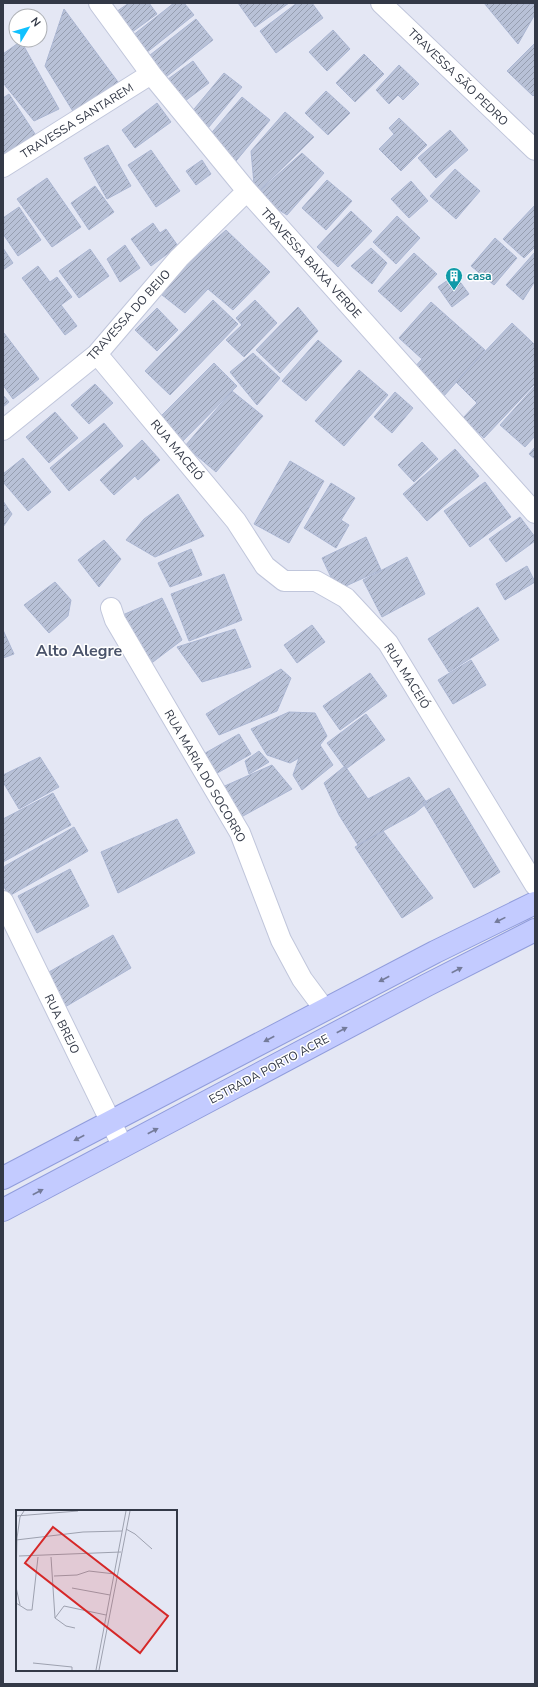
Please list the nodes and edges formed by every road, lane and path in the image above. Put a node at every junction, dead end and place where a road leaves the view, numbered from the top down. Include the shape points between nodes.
1 (99, 3) edge
2 (381, 3) edge
3 (151, 74) junction
4 (535, 150) edge
5 (3, 167) edge
6 (247, 191) junction
7 (96, 354) junction
8 (3, 430) edge
9 (535, 513) edge
10 (111, 608) dead end
11 (535, 885) edge
12 (3, 901) edge
13 (535, 903) edge
14 (535, 930) edge
15 (325, 1010) junction
16 (110, 1122) junction
17 (123, 1147) junction
18 (3, 1178) edge
19 (3, 1210) edge

1 - 3 street, TRAVESSA BAIXA VERDE
2 - 4 street, TRAVESSA SÃO PEDRO
3 - 5 street, TRAVESSA SANTAREM
3 - 6 street, TRAVESSA BAIXA VERDE
6 - 7 street, TRAVESSA DO BEIJO via 179,258
6 - 9 street, TRAVESSA BAIXA VERDE
7 - 8 street, TRAVESSA DO BEIJO
7 - 11 street, RUA MACEIÓ via 236,521 265,566 284,581 316,581 346,598 388,644
10 - 15 street, RUA MARIA DO SOCORRO via 115,620 240,833 281,940 302,979
12 - 16 street, RUA BREJO
13 -> 15 main road via 434,952
17 -> 14 main road, ESTRADA PORTO ACRE
15 -> 16 main road
16 - 17 street, RUA BREJO
16 -> 18 main road
19 -> 17 main road, ESTRADA PORTO ACRE

